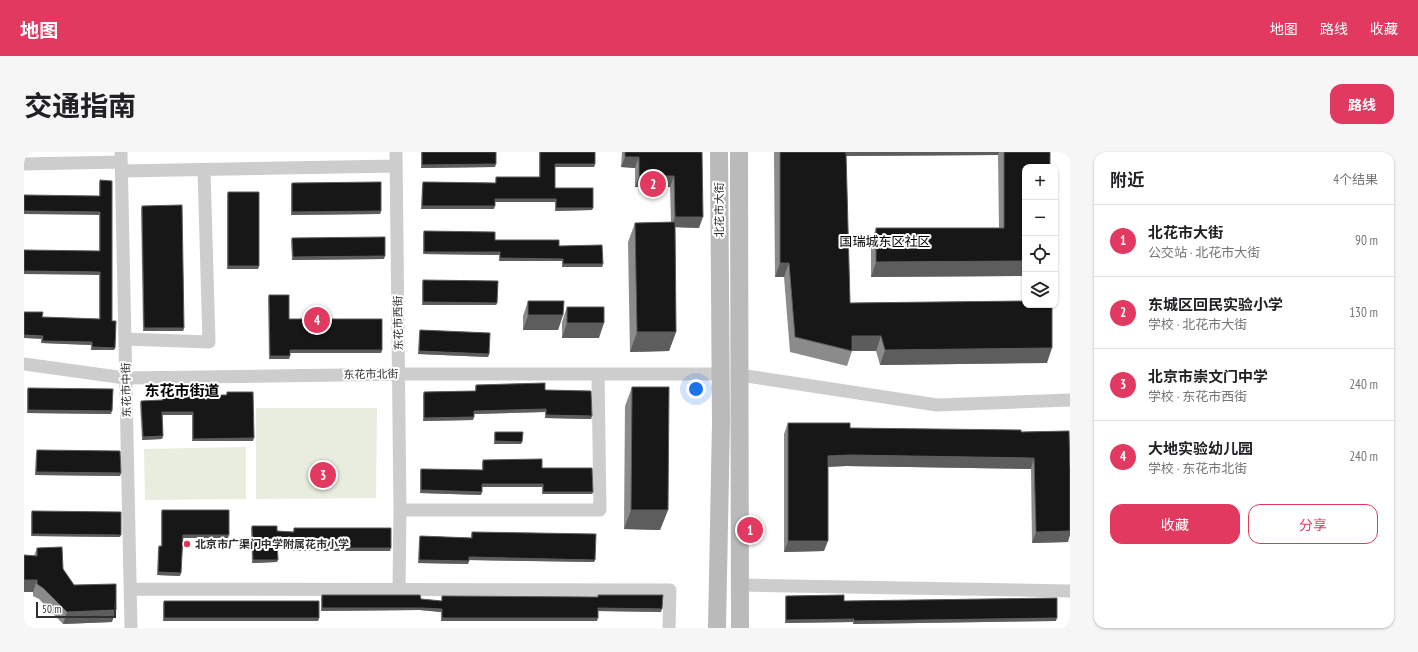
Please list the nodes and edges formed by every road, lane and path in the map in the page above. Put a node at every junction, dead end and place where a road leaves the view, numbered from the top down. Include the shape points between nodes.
1 (396, 152) edge
2 (719, 152) edge
3 (739, 152) edge
4 (122, 162) edge
5 (24, 164) edge
6 (396, 166) junction
7 (204, 170) junction
8 (125, 339) junction
9 (24, 364) edge
10 (398, 374) junction
11 (598, 374) junction
12 (720, 374) junction
13 (740, 375) junction
14 (126, 378) junction
15 (1070, 400) edge
16 (400, 510) junction
17 (740, 585) junction
18 (130, 589) junction
19 (398, 590) junction
20 (1070, 591) edge
21 (131, 628) edge
22 (669, 628) edge
23 (717, 628) edge
24 (740, 628) edge

1 - 6 street, 东花市西街
2 - 12 main road, 北花市大街
3 - 13 main road, 北花市大街
4 - 5 street
4 - 7 street
4 - 8 street, 东花市中街
6 - 7 street
6 - 10 street, 东花市西街
7 - 8 street via 209,342
8 - 14 street, 东花市中街
9 - 14 street, 东花市北街
10 - 11 street, 东花市北街
10 - 14 street, 东花市北街
10 - 16 street, 东花市西街
11 - 12 street, 东花市北街
11 - 16 street via 600,510
12 - 23 main road, 北花市大街
13 - 15 street via 937,405
13 - 17 main road, 北花市大街
14 - 18 street, 东花市中街
16 - 19 street, 东花市西街
17 - 20 street
17 - 24 main road, 北花市大街
18 - 19 street
18 - 21 street, 东花市中街
19 - 22 street via 670,590

